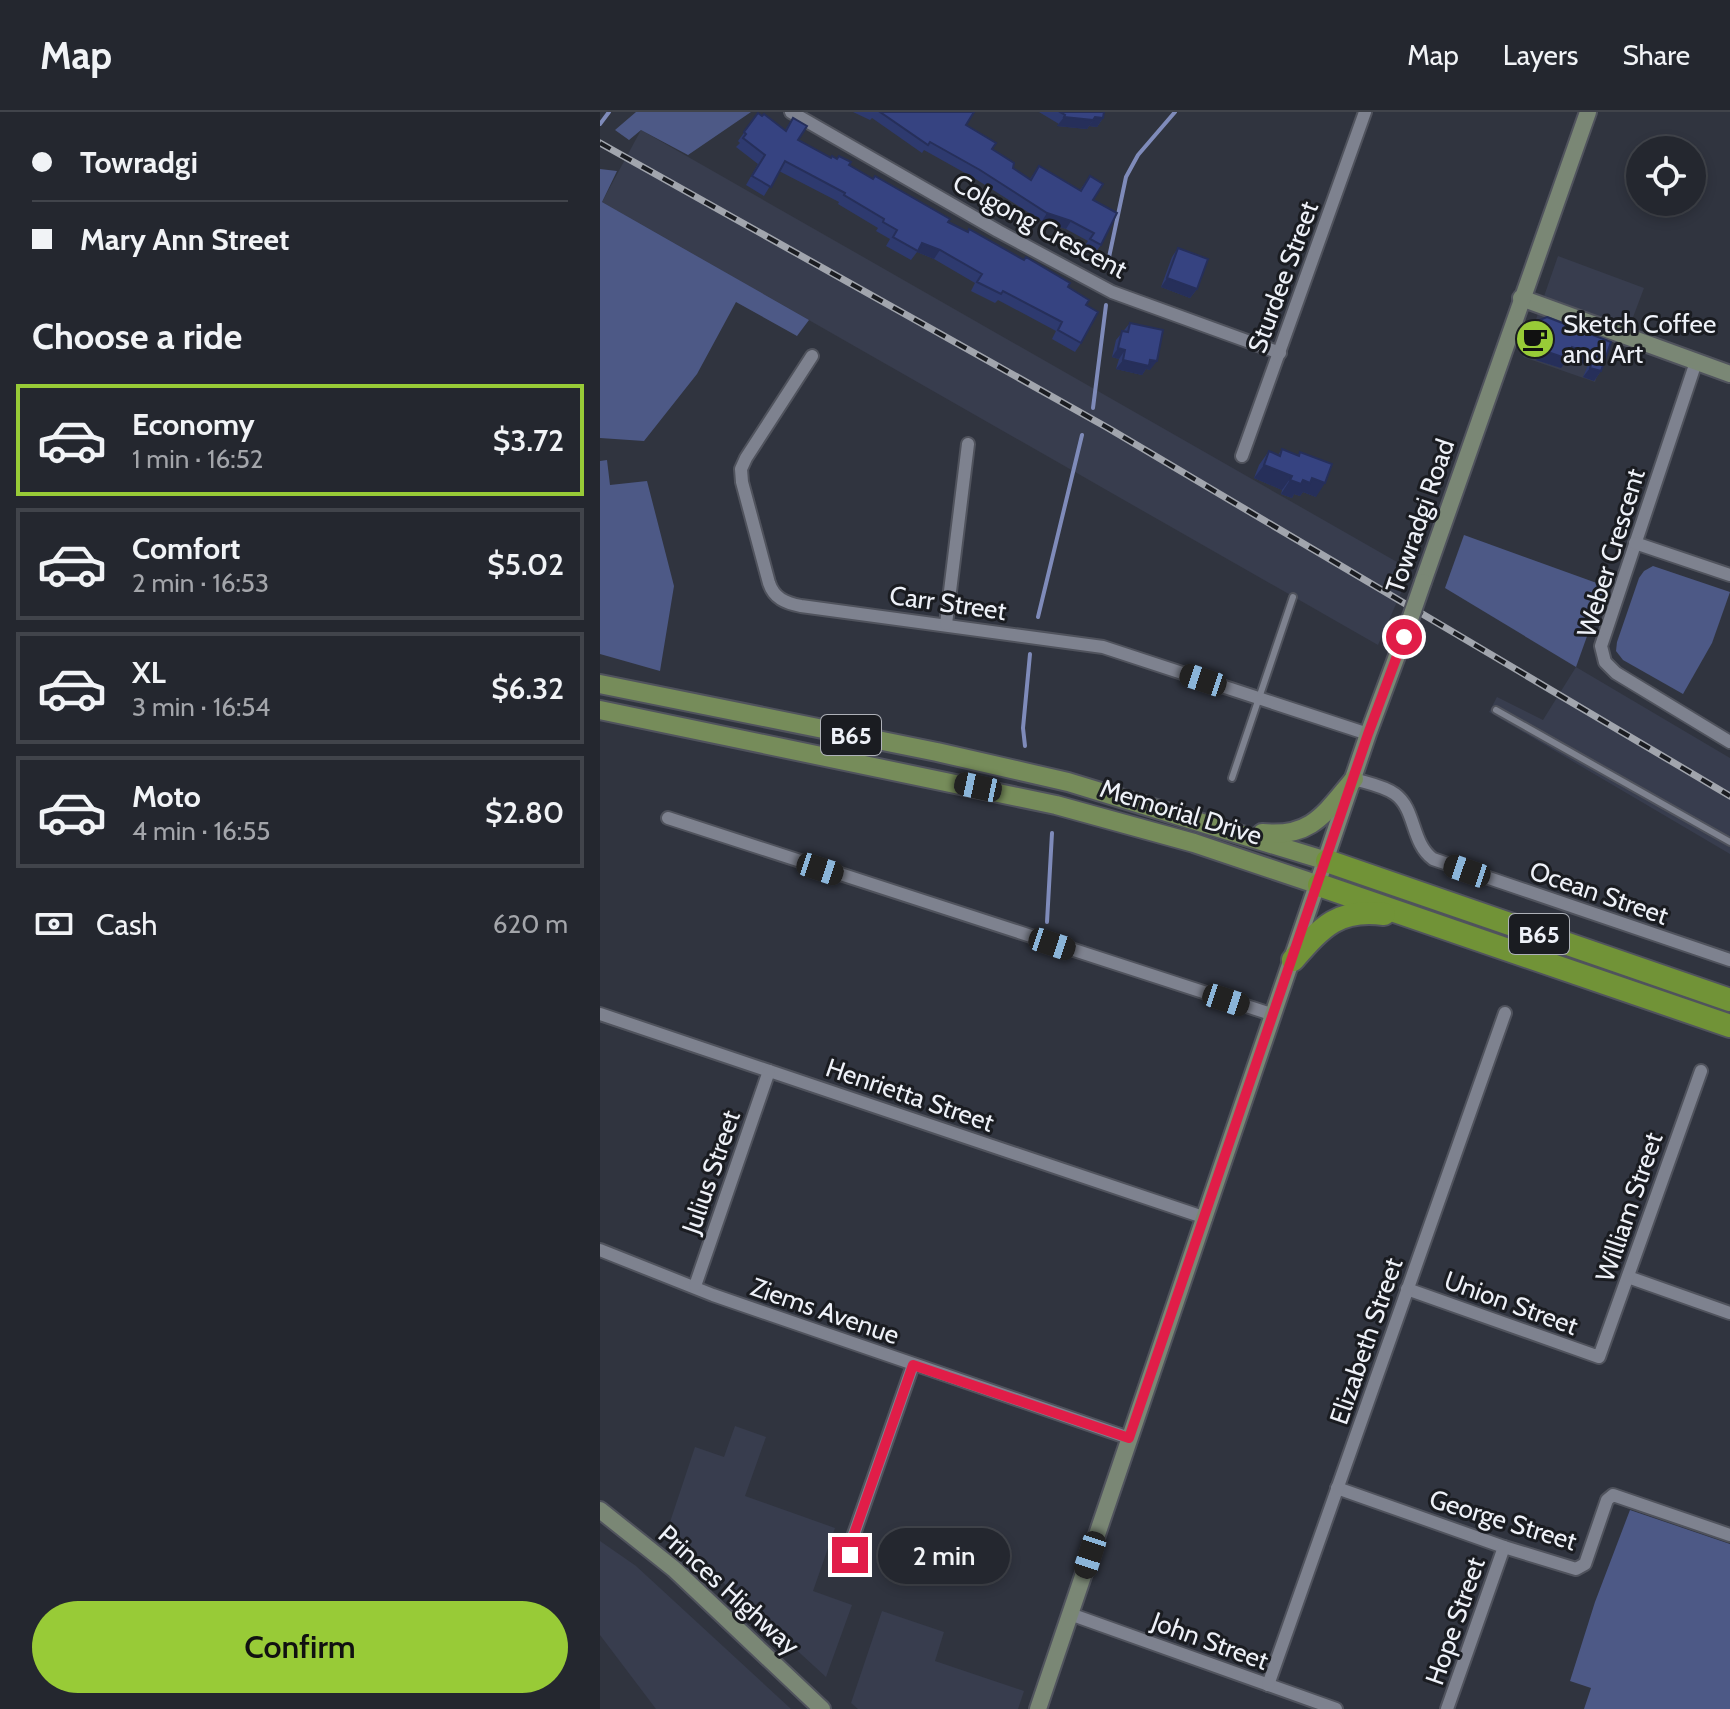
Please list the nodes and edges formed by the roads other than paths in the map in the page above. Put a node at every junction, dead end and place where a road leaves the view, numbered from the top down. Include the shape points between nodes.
1 (791, 112) edge
2 (1365, 112) edge
3 (1587, 112) edge
4 (1521, 298) junction
5 (1280, 353) junction
6 (812, 356) dead end
7 (1696, 362) junction
8 (1730, 374) edge
9 (968, 444) dead end
10 (1242, 456) dead end
11 (1635, 543) junction
12 (1730, 575) edge
13 (1293, 597) dead end
14 (946, 624) junction
15 (600, 684) edge
16 (1259, 698) junction
17 (600, 710) edge
18 (1496, 710) dead end
19 (1368, 734) junction
20 (1730, 742) edge
21 (1232, 778) dead end
22 (1354, 779) junction
23 (668, 818) dead end
24 (1216, 825) junction
25 (1730, 842) edge
26 (1327, 861) junction
27 (1319, 885) junction
28 (1425, 921) junction
29 (1293, 960) junction
30 (1730, 960) edge
31 (1730, 1000) edge
32 (1505, 1013) dead end
33 (600, 1014) edge
34 (1274, 1015) junction
35 (1730, 1026) edge
36 (769, 1071) junction
37 (1701, 1071) dead end
38 (1206, 1218) junction
39 (600, 1250) edge
40 (1628, 1277) junction
41 (695, 1286) junction
42 (1407, 1289) junction
43 (1730, 1313) edge
44 (1599, 1357) joint
45 (913, 1365) junction
46 (1129, 1438) junction
47 (1337, 1488) junction
48 (600, 1510) edge
49 (1730, 1535) edge
50 (1504, 1547) junction
51 (856, 1567) dead end
52 (1070, 1614) junction
53 (1268, 1685) junction
54 (822, 1709) edge
55 (1038, 1709) edge
56 (1336, 1709) edge
57 (1447, 1709) edge

1 - 5 street, Colgong Crescent via 1112,292
2 - 5 street, Sturdee Street
3 - 4 main road, Towradgi Road
4 - 7 main road
4 - 19 main road, Towradgi Road, bridge
5 - 10 street, Sturdee Street
6 - 14 street, Carr Street via 741,469 771,590 793,605
7 - 8 main road
7 - 11 street, Weber Crescent
9 - 14 street
11 - 12 street
11 - 20 street, Weber Crescent via 1603,637 1605,662
13 - 16 lane
14 - 16 street, Carr Street via 1103,647
15 - 24 main road, Memorial Drive / B65 via 1013,768
16 - 19 street, Carr Street
16 - 21 lane
17 - 27 main road, Memorial Drive / B65 via 1085,812
18 - 25 lane
19 - 22 main road, Towradgi Road
22 - 24 main road via 1314,824 1297,832 1276,835
22 - 26 main road, Towradgi Road
22 - 30 street, Ocean Street via 1399,797 1423,850 1438,861
23 - 34 street
24 - 26 main road, Memorial Drive / B65
26 - 27 main road, Towradgi Road
26 - 31 highway, Memorial Drive / B65
27 - 28 highway, Memorial Drive / B65
27 - 29 main road, Towradgi Road
28 - 29 highway via 1348,914 1321,929
28 - 35 highway, Memorial Drive / B65
29 - 34 main road, Towradgi Road
32 - 42 street, Elizabeth Street
33 - 36 street, Henrietta Street
34 - 38 main road, Towradgi Road
36 - 38 street, Henrietta Street
36 - 41 street, Julius Street
37 - 40 street, William Street
38 - 46 main road, Towradgi Road
39 - 41 street, Ziems Avenue
40 - 43 street
40 - 44 street, William Street
41 - 45 street, Ziems Avenue
42 - 44 street, Union Street
42 - 47 street, Elizabeth Street
45 - 46 street, Ziems Avenue
45 - 51 street via 853,1537 850,1555
46 - 52 main road, Towradgi Road
47 - 50 street, George Street
47 - 53 street, Elizabeth Street
48 - 54 main road, Princes Highway via 674,1569
49 - 50 street, George Street via 1613,1495 1581,1567
50 - 57 street, Hope Street
52 - 53 street, John Street
52 - 55 main road, Towradgi Road
53 - 56 street, John Street

